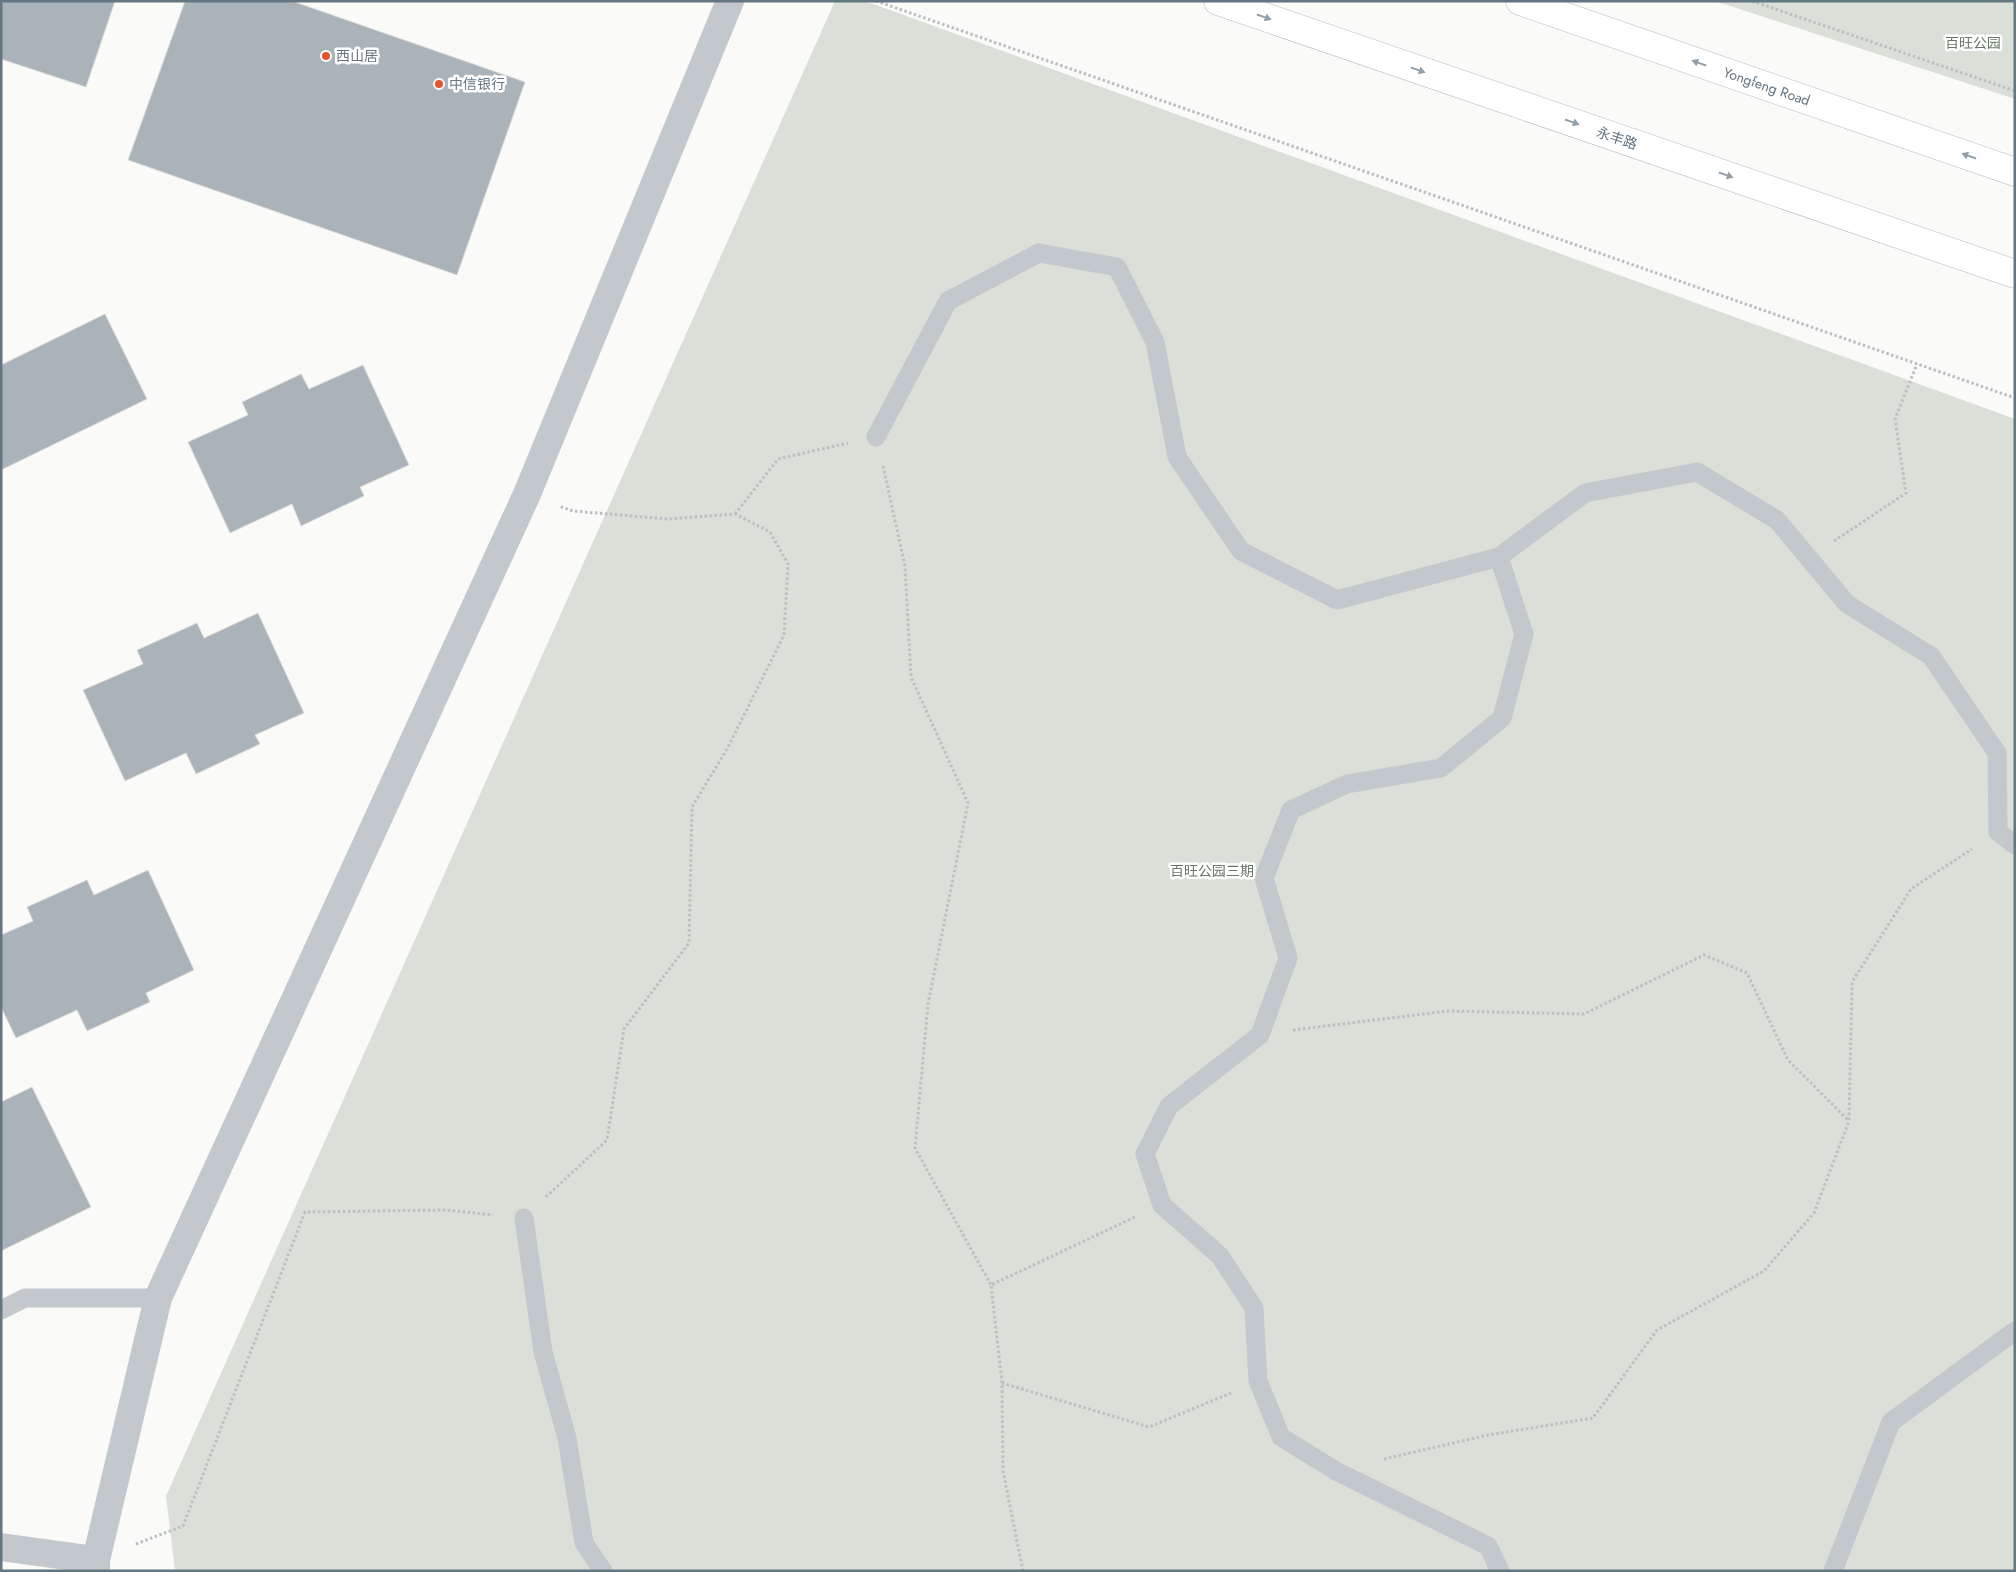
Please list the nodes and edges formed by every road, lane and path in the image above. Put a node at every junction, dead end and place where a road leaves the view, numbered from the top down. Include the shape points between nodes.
1 (730, 1) edge
2 (876, 1) edge
3 (1218, 1) edge
4 (1520, 1) edge
5 (1752, 1) edge
6 (2015, 91) edge
7 (2015, 172) edge
8 (2015, 274) edge
9 (1917, 364) junction
10 (2015, 398) edge
11 (876, 437) junction
12 (527, 494) junction
13 (734, 514) junction
14 (1499, 557) junction
15 (1809, 558) junction
16 (1998, 832) junction
17 (2015, 845) edge
18 (1260, 1035) junction
19 (1849, 1121) junction
20 (1162, 1205) junction
21 (524, 1218) junction
22 (991, 1286) junction
23 (158, 1298) junction
24 (1, 1310) edge
25 (2015, 1331) edge
26 (1258, 1382) junction
27 (1002, 1384) junction
28 (1336, 1471) junction
29 (1, 1547) edge
30 (96, 1565) edge
31 (603, 1571) edge
32 (1023, 1571) edge
33 (1500, 1571) edge
34 (1833, 1571) edge

1 - 12 street
2 - 9 path
3 -> 8 main road, 永丰路
7 -> 4 main road, Yongfeng Road
5 - 6 path
9 - 10 path
9 - 15 path via 1895,419 1906,493
11 - 13 path via 778,459
11 - 14 lane via 948,300 1039,253 1117,267 1155,342 1177,457 1241,550 1337,600
11 - 22 path via 905,566 911,677 968,803 928,1004 915,1148
12 - 13 path via 573,511 668,519
12 - 23 street
13 - 21 path via 770,532 788,564 784,635 727,749 692,807 689,943 624,1029 607,1140
14 - 15 lane via 1585,493 1697,472 1777,520
14 - 18 lane via 1524,634 1502,718 1440,768 1348,784 1290,810 1264,878 1288,958
15 - 16 lane via 1847,604 1931,656 1997,754
16 - 17 lane
16 - 19 path via 1912,890 1852,982
18 - 19 path via 1448,1011 1584,1014 1704,955 1747,973 1788,1060
18 - 20 lane via 1169,1106 1145,1154
19 - 28 path via 1814,1213 1764,1272 1657,1330 1593,1418 1488,1435
20 - 22 path
20 - 26 lane via 1220,1256 1254,1308
21 - 30 path via 446,1210 305,1212 183,1526
21 - 31 lane via 543,1352 567,1438 584,1543
22 - 27 path
23 - 24 lane via 25,1298
23 - 30 street
25 - 34 lane via 1891,1422
26 - 27 path via 1149,1427
26 - 28 lane via 1281,1437
27 - 32 path via 1003,1471
28 - 33 lane via 1488,1546
29 - 30 street

